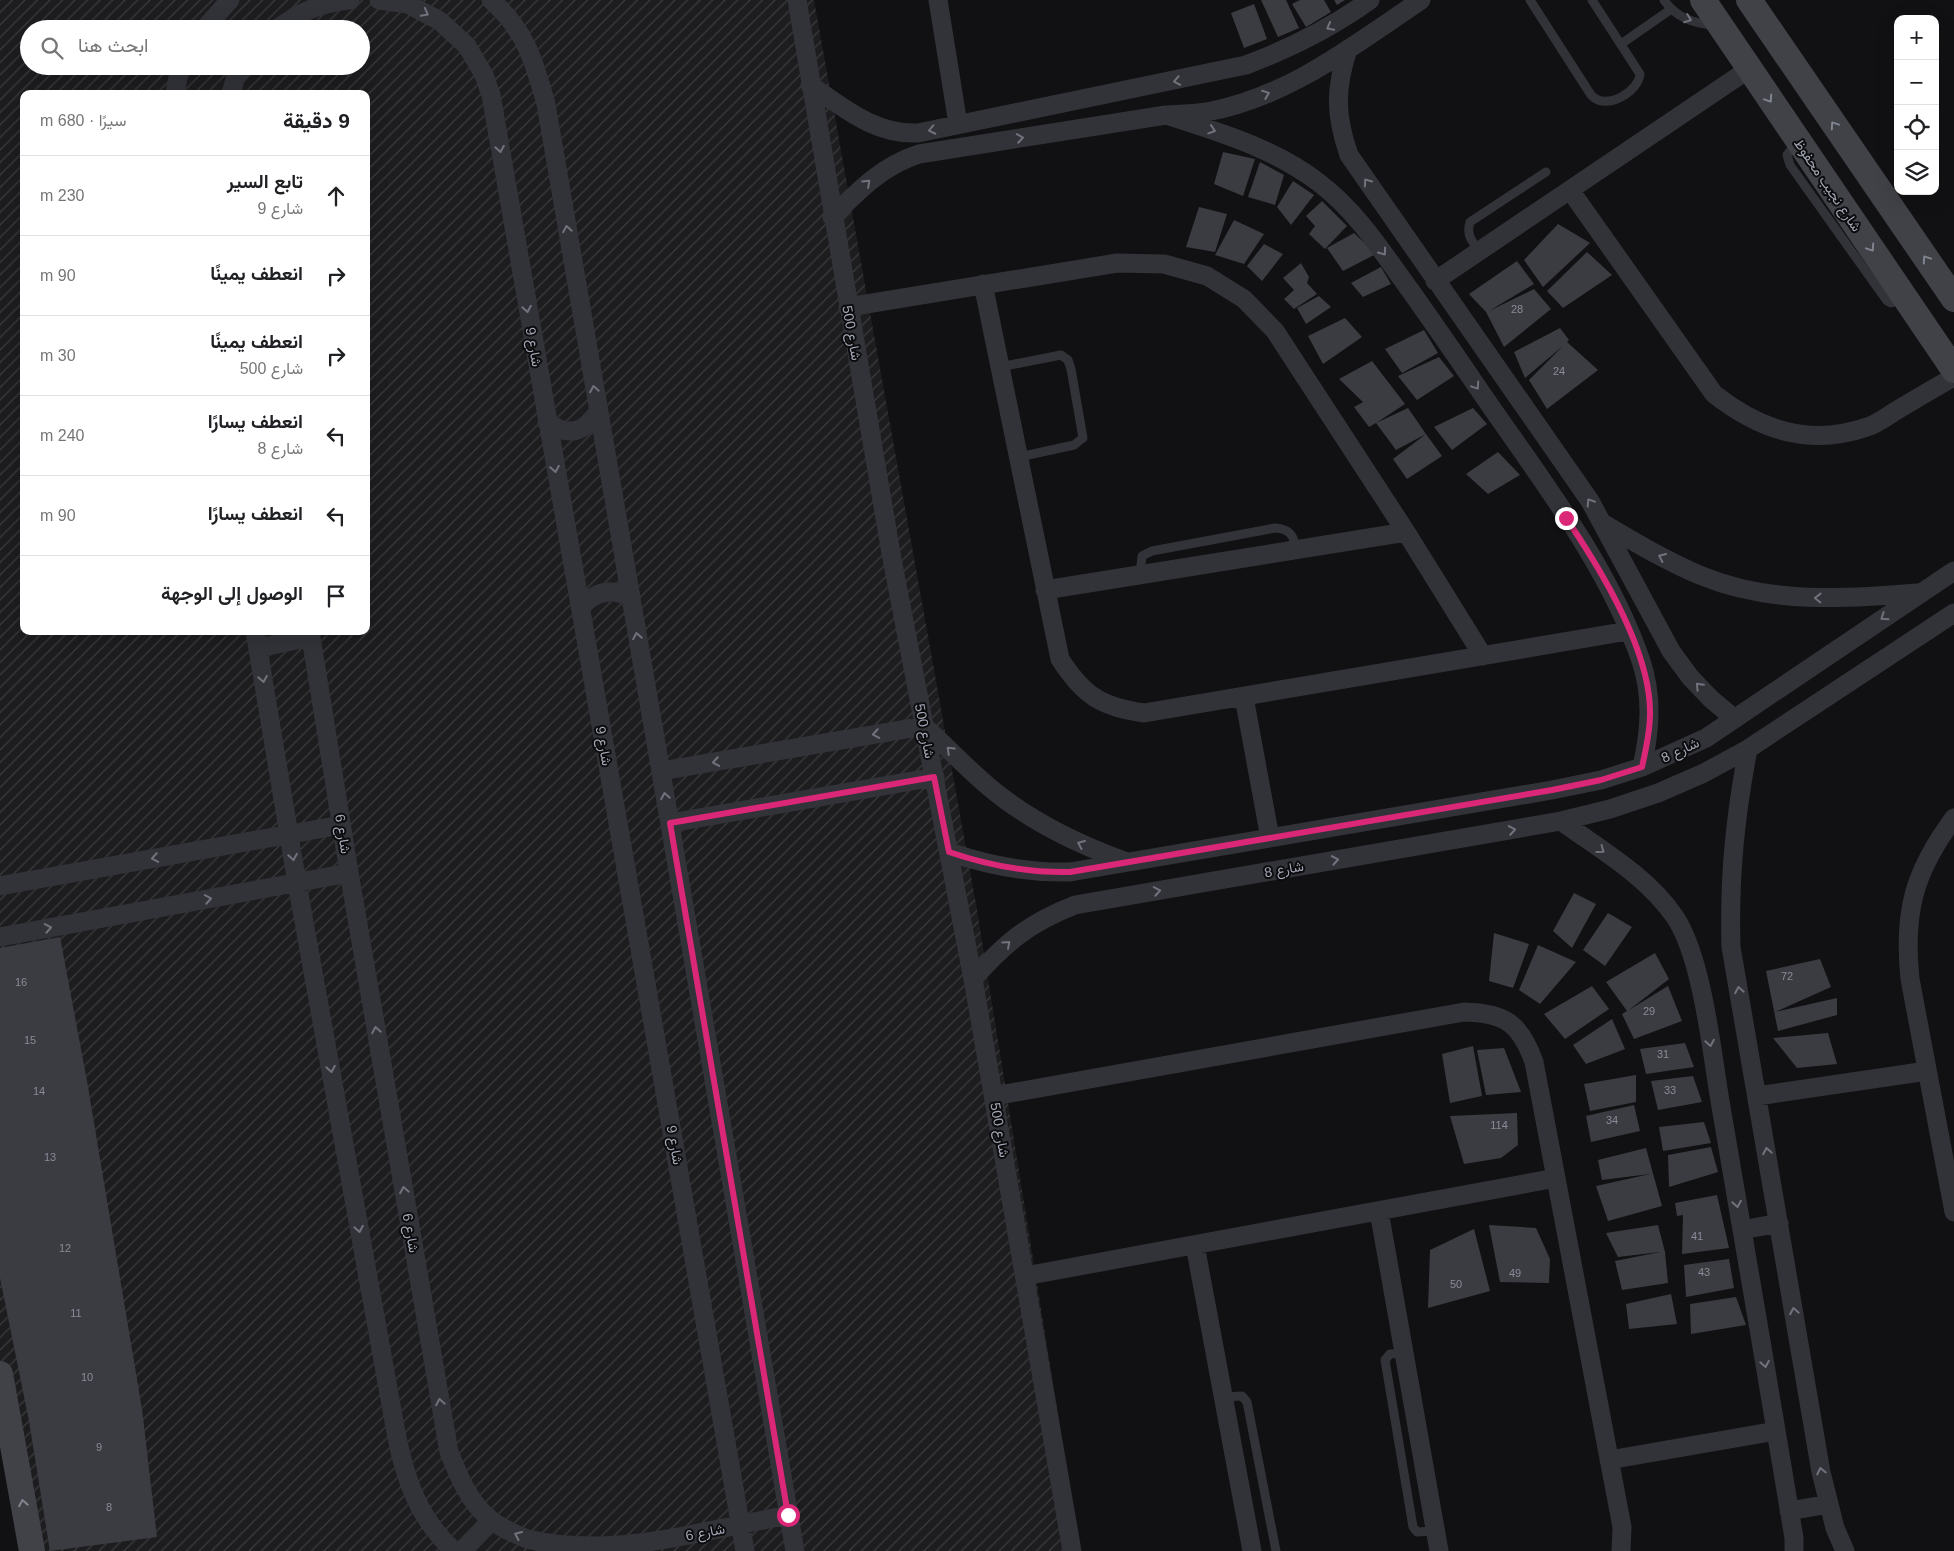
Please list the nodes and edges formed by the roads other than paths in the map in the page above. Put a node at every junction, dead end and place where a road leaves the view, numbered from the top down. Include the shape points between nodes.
1 (230, 0) edge
2 (339, 0) edge
3 (350, 0) edge
4 (379, 0) edge
5 (491, 0) edge
6 (797, 0) edge
7 (938, 0) edge
8 (1370, 0) edge
9 (1421, 0) edge
10 (1530, 0) edge
11 (1592, 0) edge
12 (1664, 0) edge
13 (1703, 0) edge
14 (1749, 0) edge
15 (1670, 10) junction
16 (212, 20) edge
17 (288, 20) edge
18 (1720, 25) junction
19 (1621, 44) junction
20 (1348, 49) junction
21 (1749, 68) junction
22 (179, 75) edge
23 (237, 75) edge
24 (810, 85) junction
25 (176, 90) edge
26 (231, 90) edge
27 (1166, 115) junction
28 (958, 124) junction
29 (903, 134) junction
30 (1798, 141) junction
31 (1850, 148) junction
32 (907, 158) junction
33 (1818, 170) junction
34 (1546, 172) dead end
35 (1570, 190) junction
36 (1388, 212) junction
37 (832, 217) junction
38 (1365, 228) junction
39 (1479, 251) junction
40 (1435, 281) junction
41 (983, 284) junction
42 (1906, 299) junction
43 (1954, 299) edge
44 (848, 307) junction
45 (1460, 317) junction
46 (1439, 331) junction
47 (1000, 367) junction
48 (1954, 370) edge
49 (1954, 377) edge
50 (598, 412) junction
51 (546, 423) junction
52 (1019, 457) junction
53 (1604, 524) junction
54 (1406, 532) junction
55 (1954, 571) edge
56 (1045, 590) junction
57 (1919, 593) junction
58 (631, 597) junction
59 (580, 607) junction
60 (1954, 614) edge
61 (1656, 624) junction
62 (1629, 634) junction
63 (299, 635) edge
64 (310, 635) edge
65 (257, 639) edge
66 (1483, 656) junction
67 (1244, 697) junction
68 (1735, 718) junction
69 (924, 726) junction
70 (1748, 749) junction
71 (1642, 767) junction
72 (661, 771) junction
73 (934, 777) junction
74 (1476, 803) junction
75 (1954, 818) edge
76 (1561, 821) junction
77 (670, 823) junction
78 (341, 825) junction
79 (290, 834) junction
80 (1482, 835) junction
81 (1270, 838) junction
82 (949, 852) junction
83 (1127, 861) junction
84 (349, 874) junction
85 (297, 883) junction
86 (0, 886) edge
87 (0, 937) edge
88 (974, 979) junction
89 (1927, 1071) junction
90 (994, 1096) junction
91 (1757, 1096) junction
92 (1556, 1178) junction
93 (1379, 1211) junction
94 (1954, 1212) edge
95 (1779, 1224) junction
96 (1742, 1230) junction
97 (1196, 1245) junction
98 (1025, 1276) junction
99 (0, 1374) edge
100 (1223, 1397) junction
101 (1776, 1431) junction
102 (1609, 1460) junction
103 (1829, 1504) junction
104 (1789, 1511) junction
105 (788, 1515) junction
106 (491, 1520) junction
107 (741, 1524) junction
108 (32, 1551) edge
109 (454, 1551) edge
110 (463, 1551) edge
111 (745, 1551) edge
112 (795, 1551) edge
113 (1072, 1551) edge
114 (1252, 1551) edge
115 (1276, 1551) edge
116 (1439, 1551) edge
117 (1620, 1551) edge
118 (1794, 1551) edge
119 (1845, 1551) edge

1 - 16 street
2 - 3 street
2 - 17 street via 298,13
4 -> 51 street, شارع 9 via 408,4 440,21 467,46 484,74 491,95
50 -> 5 street via 546,104 533,56 507,14
6 - 24 street, شارع 500
7 - 28 street
8 -> 28 street via 1338,23 1294,47 1246,65 1195,78
9 - 20 street
10 - 19 lane via 1591,95 1600,102 1612,102 1639,82 1638,70
11 - 19 lane
12 - 15 lane
13 - 18 street, شارع نجيب محفوظ
31 -> 14 street
15 -> 18 lane via 1694,22
15 - 19 lane
18 - 21 street, شارع نجيب محفوظ
27 -> 20 street via 1206,112 1244,102 1306,75
36 -> 20 street via 1349,155 1340,129 1337,102 1340,75
21 -> 30 street, شارع نجيب محفوظ
21 - 35 street
22 - 25 street
23 - 26 street
24 - 29 street via 860,119
24 - 37 street, شارع 500
32 -> 27 street
27 -> 38 street via 1253,145 1291,163 1344,204
28 -> 29 street
29 - 32 street
30 - 33 street, شارع نجيب محفوظ
30 - 42 lane via 1787,155 1790,165 1886,302
31 - 33 street
43 -> 31 street
37 -> 32 street via 872,178
33 -> 42 street, شارع نجيب محفوظ
34 - 39 lane via 1470,222 1470,237
35 - 39 street
35 - 49 street via 1714,394 1760,424 1787,433 1814,436 1842,434 1869,426
36 - 38 street
36 - 40 street
37 - 44 street, شارع 500
38 -> 46 street
39 - 40 street
40 - 45 street
41 - 44 street
41 - 47 street
41 - 54 street via 1117,263 1164,264 1207,276 1244,299 1275,331
42 - 48 street, شارع نجيب محفوظ
44 - 69 street, شارع 500
45 - 46 street
53 -> 45 street
46 -> 62 street via 1580,539 1606,582
47 - 52 street
47 - 52 lane via 1061,355 1068,360 1071,369 1083,438 1074,445
50 - 51 street via 589,424 575,432 560,431
50 - 58 street
51 -> 59 street, شارع 9
52 - 56 street
57 -> 53 street via 1810,598 1756,591 1704,576 1654,554
53 - 61 street
54 - 56 street
54 - 66 street
55 - 57 street, شارع 8
56 - 67 street via 1060,659 1074,681 1094,698 1118,709 1144,713
57 -> 68 street, شارع 8
58 - 59 street via 618,591 603,591
72 -> 58 street
59 - 107 street, شارع 9
60 - 70 street, شارع 8
61 - 62 street
68 -> 61 street via 1690,677
62 - 66 street
62 - 71 street via 1648,687 1650,714
63 - 65 street
64 - 78 street, شارع 6
65 -> 79 street
66 - 67 street
67 - 81 street
68 - 71 street, شارع 8 via 1706,738
69 -> 72 street
69 - 73 street, شارع 500
83 -> 69 street via 1061,836 1030,818 981,780
70 - 76 street, شارع 8 via 1658,793 1610,810
91 -> 70 street via 1732,946 1730,897 1732,847
71 - 74 street, شارع 8 via 1601,780
77 -> 72 street
73 - 77 street
73 - 82 street, شارع 500
74 - 80 street
74 - 81 street, شارع 8
75 - 89 street via 1935,844 1919,877 1909,912 1907,949 1910,979
80 -> 76 street, شارع 8
76 -> 96 street via 1652,888 1676,918 1692,954
77 - 105 street
78 - 79 street
78 - 84 street, شارع 6
79 -> 85 street
79 -> 86 street
88 -> 80 street, شارع 8 via 991,959 1029,926 1075,905
81 - 83 street, شارع 8
82 - 83 street, شارع 8 via 1009,870 1039,873 1070,872
82 - 88 street, شارع 500
84 - 85 street
106 -> 84 street, شارع 6 via 473,1501 449,1452
87 -> 85 street
85 -> 109 street via 404,1471 428,1522
88 - 90 street, شارع 500
89 - 91 street
89 - 94 street
90 - 92 street via 1464,1012 1487,1013 1509,1022 1526,1039 1534,1062
90 - 98 street, شارع 500
95 -> 91 street
92 - 93 street
92 - 102 street
93 - 97 street
93 - 116 street
95 - 96 street
103 -> 95 street
96 -> 101 street
97 - 98 street
97 - 100 street
98 - 113 street, شارع 500
108 -> 99 street
100 - 114 street
100 - 115 lane via 1242,1396 1247,1402
101 - 102 street
101 - 104 street
102 - 117 street via 1622,1527
103 - 104 street
103 - 119 street
104 - 118 street
105 - 107 street, شارع 6
105 - 112 street
107 -> 106 street, شارع 6 via 628,1547 570,1550 542,1544
106 - 110 street
107 - 111 street, شارع 9

